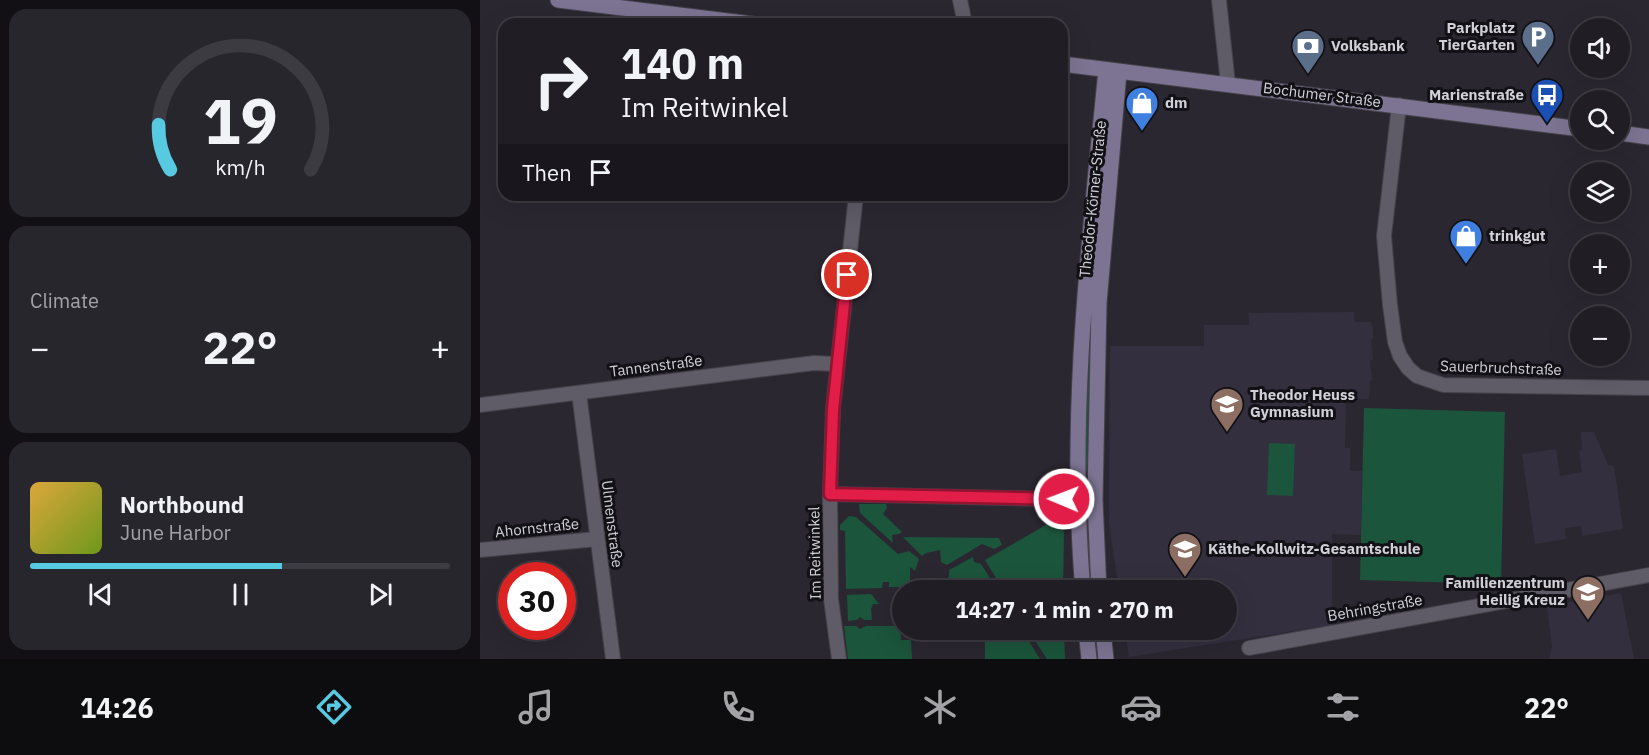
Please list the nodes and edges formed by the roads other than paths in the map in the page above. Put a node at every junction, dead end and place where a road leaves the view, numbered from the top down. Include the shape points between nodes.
1 (558, 0) edge
2 (960, 0) edge
3 (1219, 0) edge
4 (626, 4) edge
5 (714, 18) edge
6 (964, 18) edge
7 (1068, 65) edge
8 (1112, 71) junction
9 (1228, 84) junction
10 (1399, 105) junction
11 (1570, 128) edge
12 (1630, 134) edge
13 (1649, 137) edge
14 (855, 201) edge
15 (1082, 328) junction
16 (1098, 328) junction
17 (837, 364) junction
18 (1649, 388) edge
19 (579, 393) junction
20 (480, 405) edge
21 (830, 494) junction
22 (1079, 500) junction
23 (1095, 500) junction
24 (597, 538) junction
25 (480, 550) edge
26 (1649, 575) edge
27 (1083, 580) edge
28 (1099, 580) edge
29 (1087, 640) edge
30 (1104, 640) edge
31 (1249, 648) dead end
32 (613, 659) edge
33 (839, 659) edge
34 (1089, 659) edge
35 (1106, 659) edge

1 - 4 main road
2 - 6 street
3 - 9 street
4 - 5 main road
7 - 8 main road, Bochumer Straße
8 - 9 main road, Bochumer Straße
8 - 15 main road, Theodor-Körner-Straße
8 - 16 main road, Theodor-Körner-Straße
9 - 10 main road, Bochumer Straße
10 - 11 main road, Bochumer Straße
10 - 18 street, Sauerbruchstraße via 1384,236 1395,342 1408,368 1443,386
12 - 13 main road
14 - 17 street, Im Reitwinkel
15 - 16 main road
15 - 22 main road, Theodor-Körner-Straße
16 - 23 main road, Theodor-Körner-Straße
17 - 19 street, Tannenstraße via 814,363
17 - 21 street, Im Reitwinkel
19 - 20 street, Tannenstraße
19 - 24 street, Ulmenstraße
21 - 22 street
21 - 33 street, Im Reitwinkel via 831,599
22 - 23 street
22 - 27 main road, Theodor-Körner-Straße
23 - 28 main road, Theodor-Körner-Straße
24 - 25 street, Ahornstraße
24 - 32 street, Ulmenstraße
26 - 31 street, Behringstraße
29 - 34 main road
30 - 35 main road

